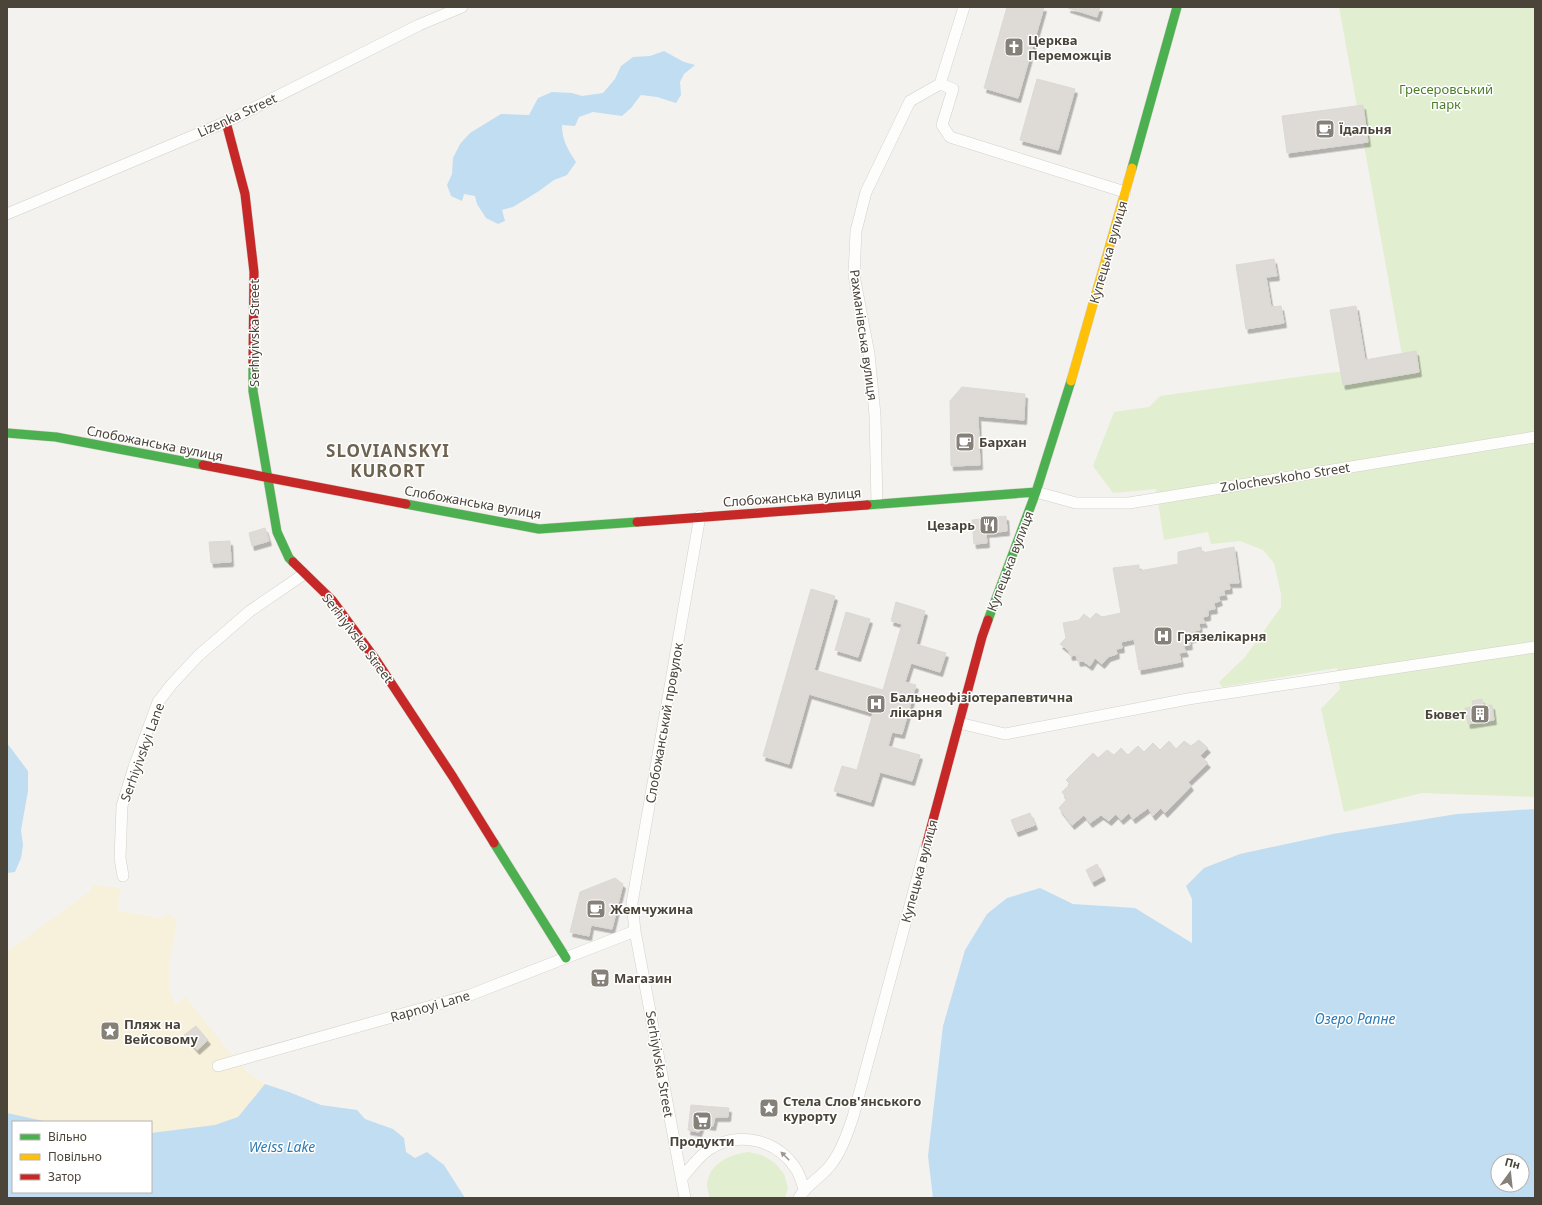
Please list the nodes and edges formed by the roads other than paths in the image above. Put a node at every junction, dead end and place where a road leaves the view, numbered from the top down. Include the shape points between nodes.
1 (462, 7) edge
2 (964, 7) edge
3 (1177, 7) edge
4 (940, 84) junction
5 (226, 122) junction
6 (1125, 192) junction
7 (7, 214) edge
8 (7, 433) edge
9 (1535, 436) edge
10 (267, 477) junction
11 (1036, 492) junction
12 (877, 504) junction
13 (700, 516) junction
14 (304, 574) junction
15 (1535, 647) edge
16 (959, 723) junction
17 (926, 846) joint
18 (122, 876) dead end
19 (635, 931) junction
20 (566, 958) junction
21 (218, 1066) dead end
22 (681, 1180) junction
23 (802, 1194) edge
24 (685, 1198) edge

1 - 5 street, Lizenka Street via 419,25
2 - 4 street
3 - 6 street, Купецька вулиця
4 - 6 street via 953,89 942,125 950,137
4 - 12 street, Рахманівська вулиця via 910,101 866,192 856,231 854,275 870,362 875,415
5 - 7 street, Lizenka Street
5 - 10 street, Serhiyivska Street via 246,202 254,272 253,391
6 - 11 street, Купецька вулиця via 1065,404
8 - 10 street, Слобожанська вулиця via 56,437
9 - 11 street, Zolochevskoho Street via 1129,503 1076,503
10 - 13 street, Слобожанська вулиця via 539,529
10 - 14 street, Serhiyivska Street via 277,532 289,558
11 - 12 street, Слобожанська вулиця
11 - 16 street, Купецька вулиця via 982,637
12 - 13 street, Слобожанська вулиця
13 - 19 street, Слобожанський провулок via 632,903
14 - 18 street, Serhiyivskyi Lane via 250,611 198,656 158,702 122,806
14 - 20 street, Serhiyivska Street via 332,600 376,660 454,777
15 - 16 street via 1188,699 1005,734
16 - 17 street, Купецька вулиця
17 - 23 street, Купецька вулиця via 853,1117 838,1154 829,1167
19 - 20 street, Rapnoyi Lane
19 - 22 street, Serhiyivska Street
20 - 21 street, Rapnoyi Lane via 470,995
23 -> 22 street via 797,1170 784,1153 766,1143 746,1138 726,1141 707,1150
22 - 24 street, Serhiyivska Street

